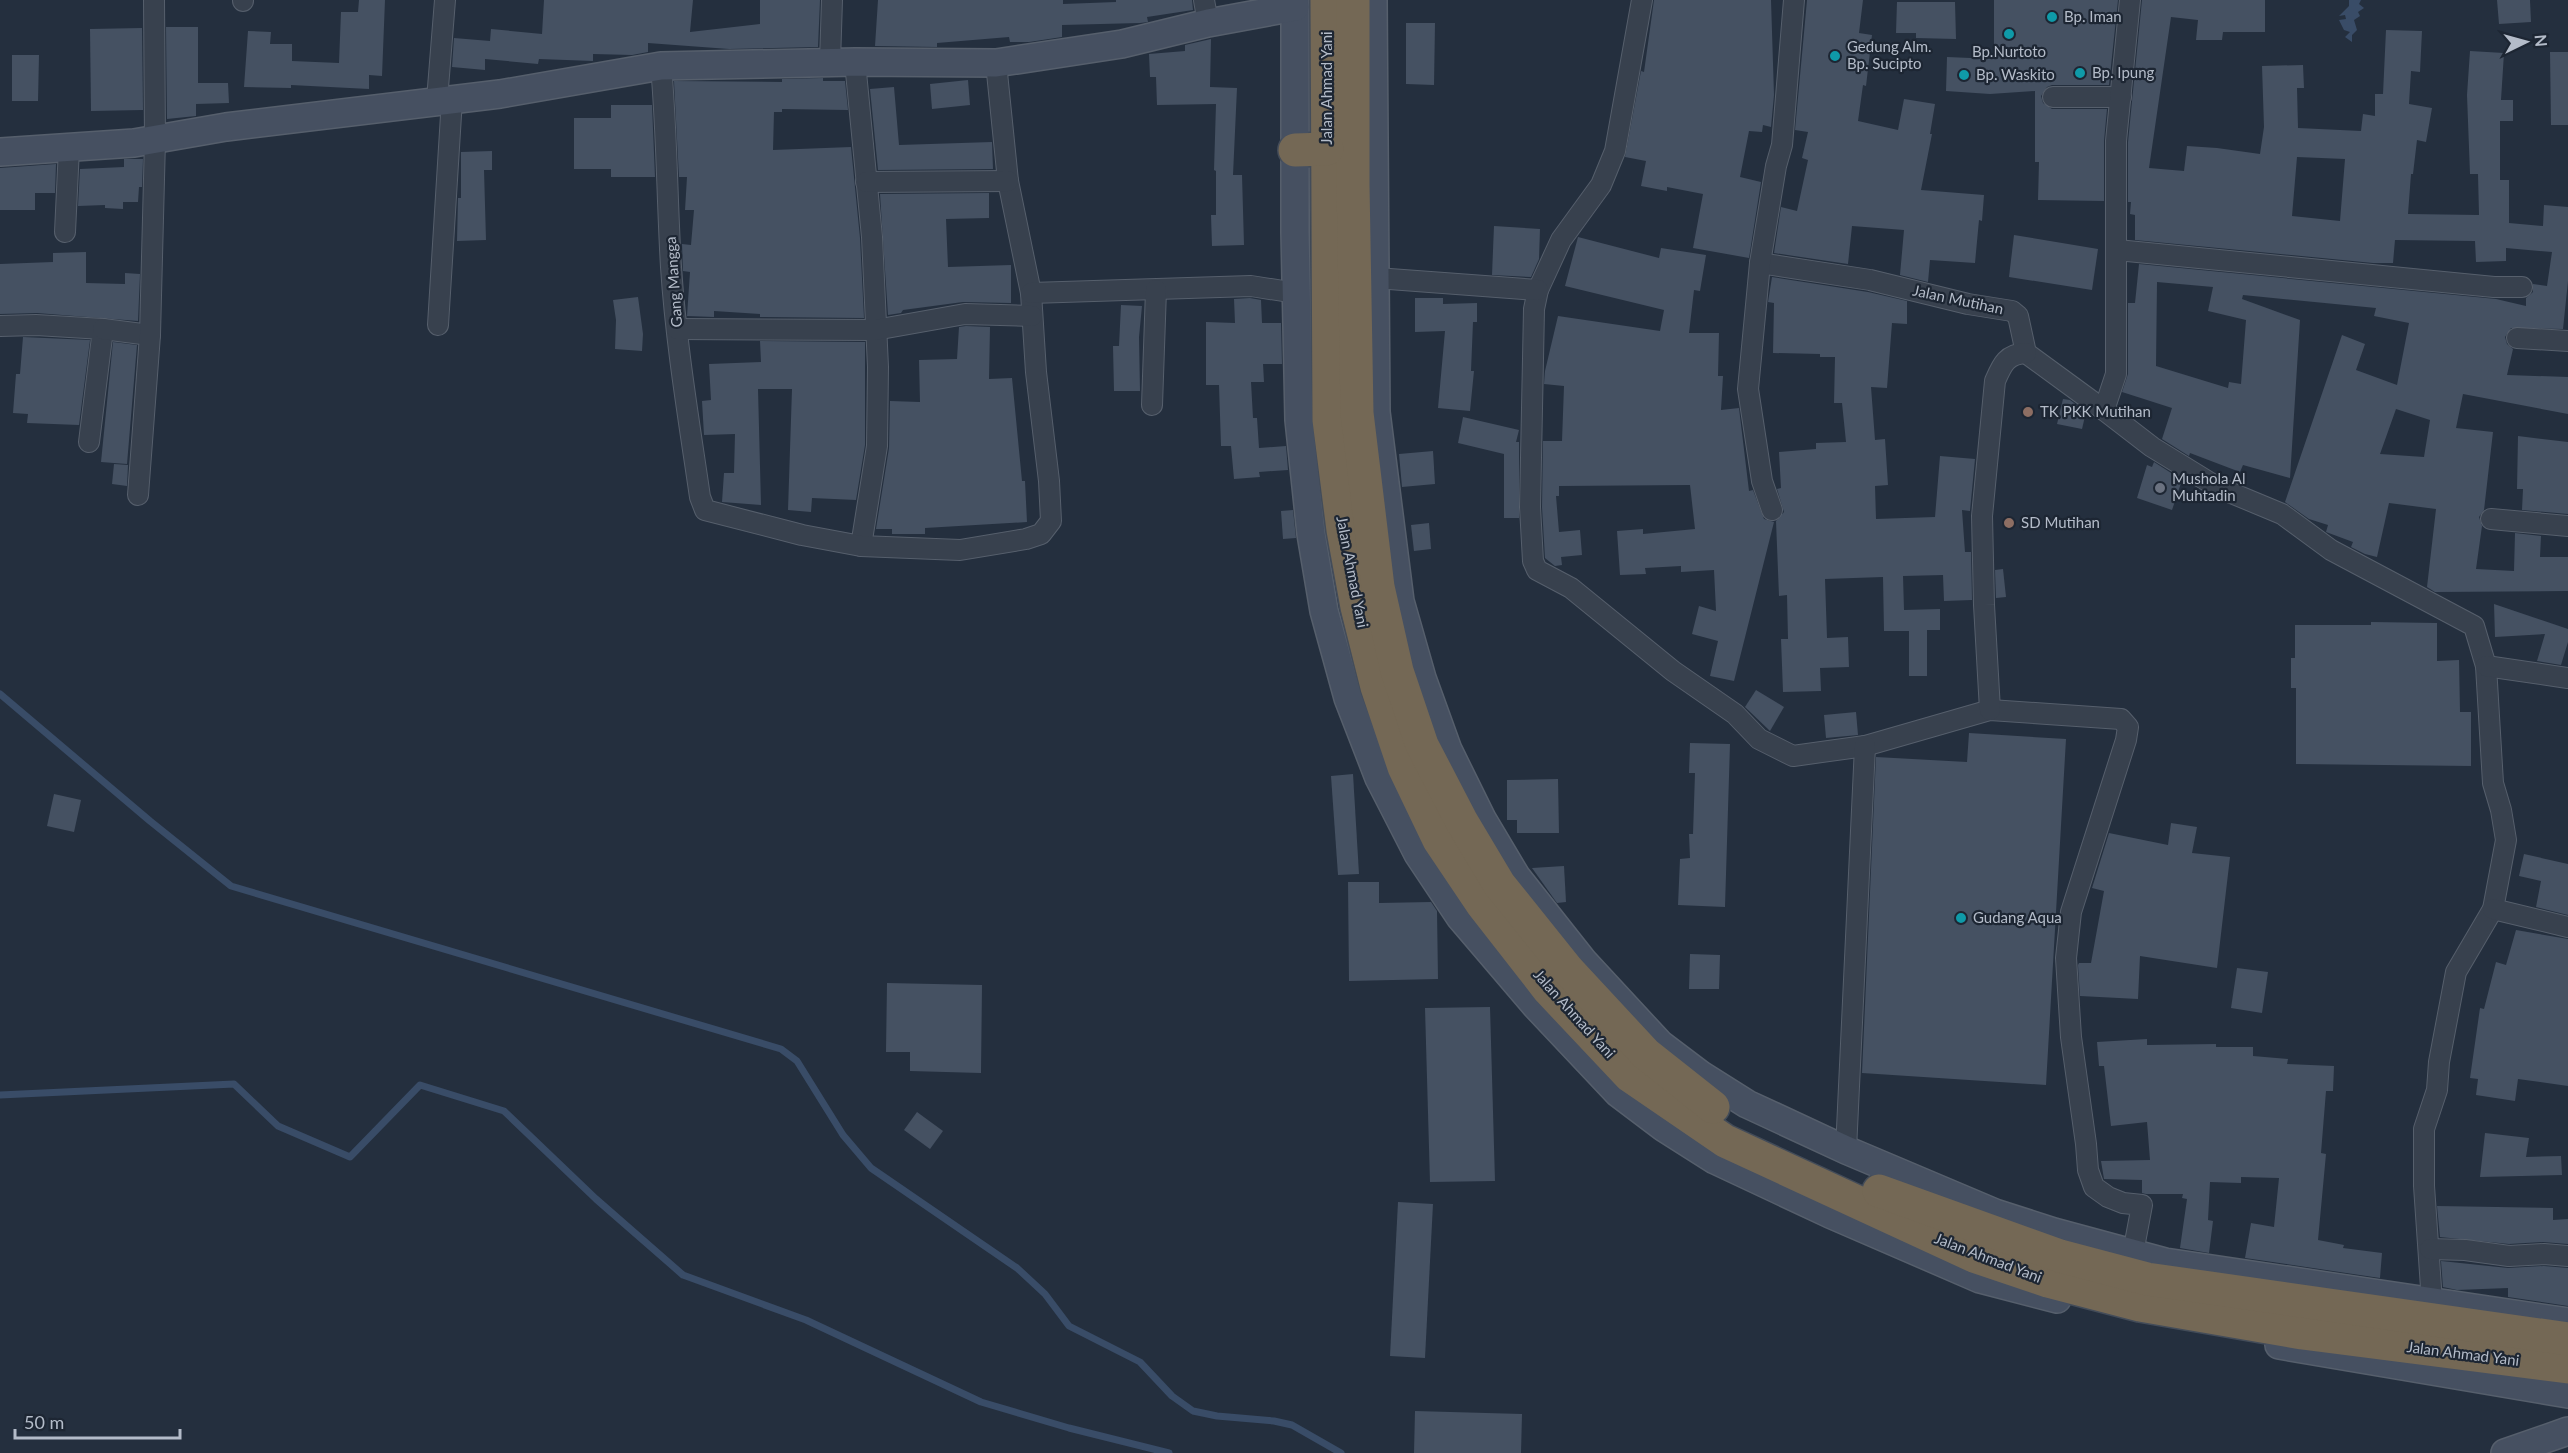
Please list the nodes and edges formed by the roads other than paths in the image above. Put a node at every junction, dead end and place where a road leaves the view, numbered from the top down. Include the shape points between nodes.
1 (154, 0) edge
2 (445, 0) edge
3 (832, 0) edge
4 (1353, 0) edge
5 (1373, 0) edge
6 (1642, 0) edge
7 (1794, 0) edge
8 (2130, 0) edge
9 (1306, 2) edge
10 (1206, 11) edge
11 (843, 62) junction
12 (996, 63) junction
13 (661, 66) junction
14 (2053, 97) dead end
15 (2121, 97) junction
16 (444, 100) junction
17 (155, 140) junction
18 (69, 148) junction
19 (1311, 150) junction
20 (0, 152) edge
21 (1008, 181) junction
22 (866, 182) junction
23 (1364, 184) junction
24 (65, 232) dead end
25 (2117, 250) junction
26 (1760, 263) junction
27 (1376, 278) junction
28 (2522, 287) dead end
29 (1156, 290) junction
30 (1538, 290) junction
31 (1031, 293) junction
32 (1296, 293) junction
33 (1032, 316) junction
34 (438, 325) dead end
35 (0, 326) edge
36 (103, 329) junction
37 (677, 329) junction
38 (875, 330) junction
39 (150, 335) junction
40 (2517, 338) dead end
41 (2568, 341) edge
42 (2026, 353) junction
43 (1152, 405) dead end
44 (2104, 410) junction
45 (89, 442) dead end
46 (138, 495) dead end
47 (1772, 510) dead end
48 (2491, 519) dead end
49 (2568, 526) edge
50 (861, 546) junction
51 (2486, 666) junction
52 (2568, 678) edge
53 (1990, 710) junction
54 (1865, 746) junction
55 (2493, 909) junction
56 (2568, 927) edge
57 (1846, 1150) junction
58 (2430, 1249) junction
59 (2133, 1253) junction
60 (2568, 1256) edge
61 (2432, 1302) junction
62 (2568, 1322) edge
63 (2568, 1339) edge
64 (2568, 1367) edge
65 (2568, 1394) edge
66 (2568, 1431) edge
67 (2505, 1453) edge

1 - 17 street
2 - 16 street
3 - 11 street
4 - 23 highway, Jalan Ahmad Yani
5 - 23 street
6 - 30 street via 1615,151 1601,184 1561,240
7 - 26 street via 1782,144
8 - 15 street
9 - 10 street
9 - 19 highway, Jalan Ahmad Yani
10 - 12 street via 1122,44
11 - 12 street
11 - 13 street
11 - 22 street
12 - 21 street
13 - 16 street
13 - 37 street, Gang Mangga
14 - 15 street
15 - 25 street via 2116,141
16 - 17 street via 226,127
16 - 34 street
17 - 18 street
17 - 39 street
18 - 20 street
18 - 24 street
19 - 32 street
19 - 64 highway, Jalan Ahmad Yani via 1329,420 1343,530 1377,687 1404,767 1439,840 1482,904 1549,990 1630,1076 1725,1141 1974,1256 2048,1281 2140,1305 2302,1333
21 - 22 street
21 - 31 street
22 - 38 street
23 - 27 street
23 - 63 highway, Jalan Ahmad Yani via 1357,413 1378,587 1397,671 1422,745 1499,884 1568,970 1646,1054 1738,1125 1841,1177 2060,1256 2147,1279
25 - 28 street
25 - 44 street via 2116,374
26 - 42 street, Jalan Mutihan via 1870,280 2012,311 2018,316
26 - 47 street via 1748,389 1762,481
27 - 30 street
27 - 57 street via 1376,412 1400,601 1448,750 1482,819 1516,876 1584,962 1660,1044 1748,1104
29 - 31 street
29 - 32 street via 1251,286
29 - 43 street
30 - 54 street via 1532,350 1530,507 1537,570 1571,588 1673,671 1735,714 1759,739 1793,756
31 - 33 street
32 - 65 street via 1299,420 1324,611 1348,698 1379,778 1418,854 1460,917 1618,1094 1715,1160 1980,1279 2138,1318
33 - 38 street via 965,314
33 - 50 street via 1051,521 1041,534 1026,539 960,550
35 - 36 street
36 - 39 street
36 - 45 street
37 - 38 street
37 - 50 street, Gang Mangga via 705,510
38 - 50 street via 877,446
39 - 46 street
40 - 41 street
42 - 44 street
42 - 53 street via 2015,353 2004,361 1995,381 1982,516
44 - 51 street via 2152,447 2217,487 2282,514 2331,550 2474,626
48 - 49 street
51 - 52 street
51 - 55 street via 2493,783 2506,840
53 - 54 street
53 - 59 street via 2121,718 2128,728 2071,912 2066,958 2071,1037 2088,1170 2094,1187 2108,1197 2142,1205
54 - 57 street
55 - 56 street
55 - 58 street via 2456,972 2437,1090 2424,1129
57 - 59 street via 1995,1213
58 - 60 street
58 - 61 street
59 - 61 street via 2165,1262
61 - 62 street
66 - 67 street

